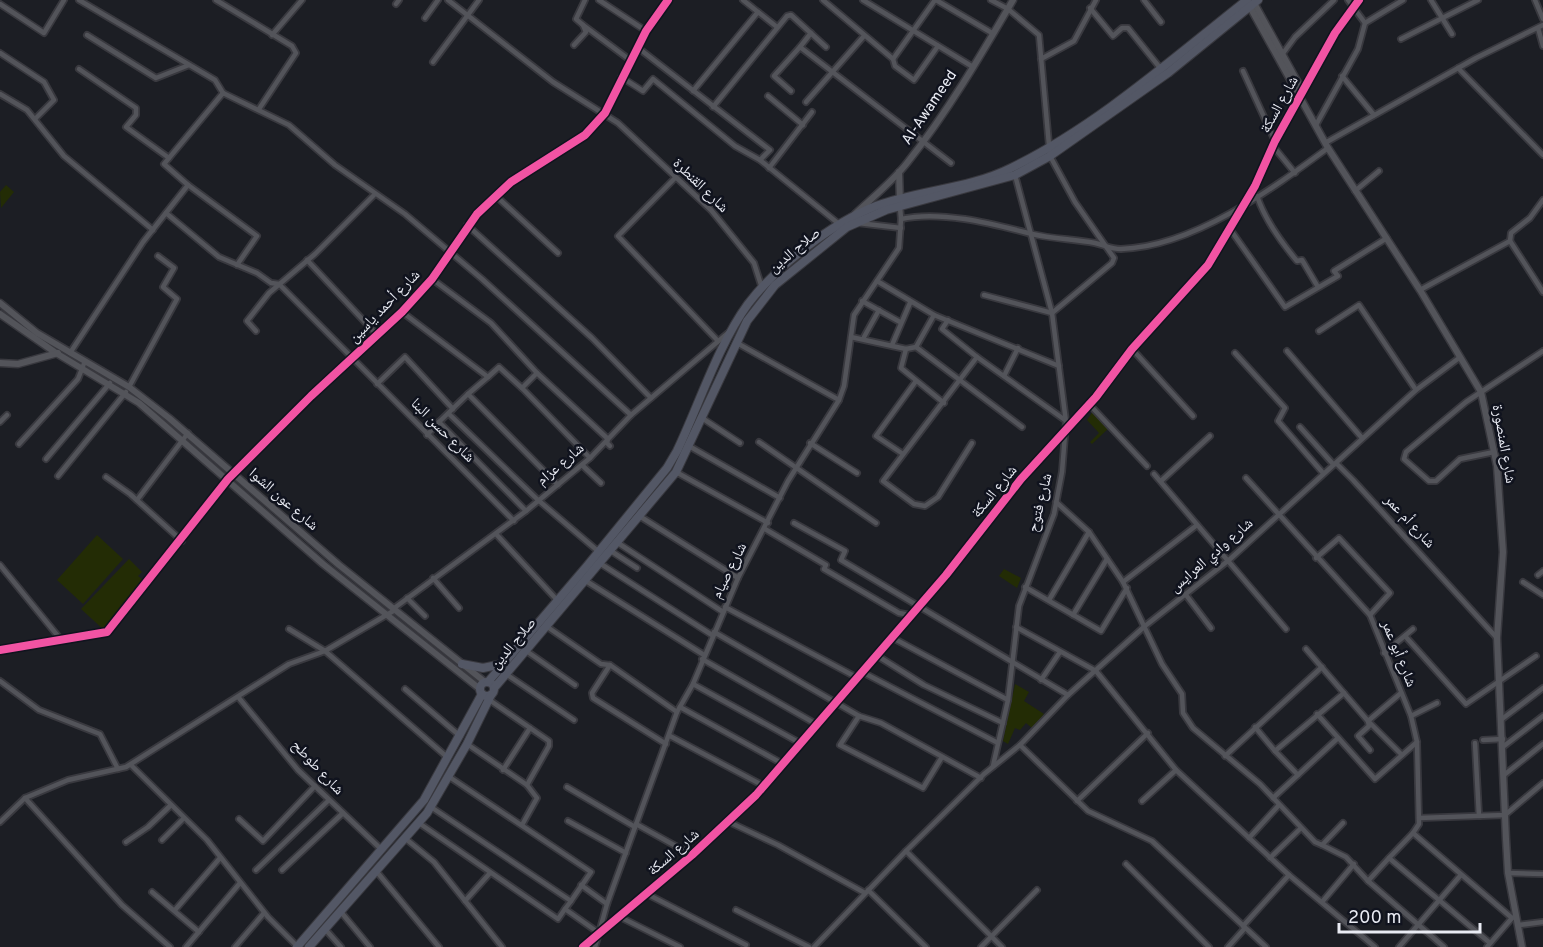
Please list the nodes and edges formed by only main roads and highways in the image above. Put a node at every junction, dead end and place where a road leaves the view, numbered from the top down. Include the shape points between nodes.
1 (1013, 0) edge
2 (1252, 3) edge
3 (1049, 152) junction
4 (899, 172) junction
5 (900, 203) junction
6 (854, 220) junction
7 (0, 303) edge
8 (0, 314) edge
9 (57, 353) junction
10 (70, 353) junction
11 (0, 363) edge
12 (111, 381) junction
13 (127, 389) junction
14 (462, 664) junction
15 (503, 664) junction
16 (487, 682) junction
17 (487, 693) junction
18 (297, 946) edge
19 (1525, 946) edge
20 (309, 947) edge

1 - 4 main road, Al-Awameed via 973,67
2 - 3 highway, صلاح الدين
2 - 3 highway, صلاح الدين via 1168,73
2 - 19 main road, شارع المنصورة via 1355,191 1481,392 1495,452 1503,552 1497,638 1508,873 1514,917
3 - 5 highway, صلاح الدين via 987,179
3 - 5 highway, صلاح الدين via 1015,175
4 - 5 main road
4 - 6 main road, Al-Awameed
5 - 6 highway, صلاح الدين
6 - 15 highway, صلاح الدين via 839,224 762,288 747,306 677,451 599,552
6 - 17 highway, صلاح الدين via 775,285 747,321 676,472
7 - 10 main road, شارع عون الشوا
8 - 9 main road, شارع عون الشوا
9 - 10 main road
9 - 11 main road via 18,364
9 - 12 main road, شارع عون الشوا
10 - 12 main road, شارع عون الشوا
12 - 13 main road, شارع عون الشوا
13 - 14 main road, شارع عون الشوا via 188,434 339,565
13 - 17 main road, شارع عون الشوا via 323,564
14 - 15 highway via 492,668
14 - 16 main road, شارع عون الشوا
15 - 16 highway, صلاح الدين
16 - 17 highway
17 - 18 highway, صلاح الدين via 424,800
17 - 20 highway, صلاح الدين via 467,744 431,807

